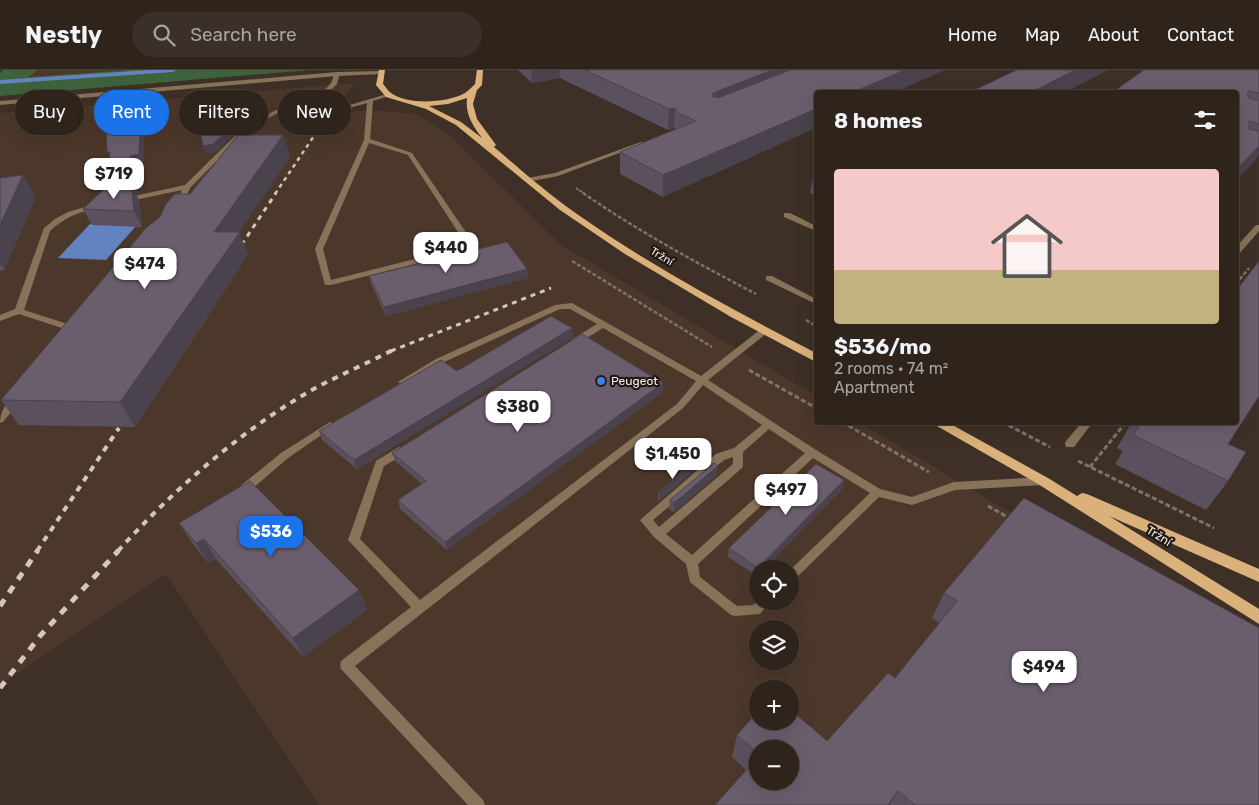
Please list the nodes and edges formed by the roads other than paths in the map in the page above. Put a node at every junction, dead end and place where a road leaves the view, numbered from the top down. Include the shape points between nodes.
1 (480, 70) edge
2 (381, 71) edge
3 (337, 74) junction
4 (474, 90) junction
5 (389, 95) junction
6 (370, 100) junction
7 (0, 103) edge
8 (413, 104) junction
9 (351, 106) edge
10 (654, 139) edge
11 (367, 140) junction
12 (504, 160) junction
13 (527, 180) junction
14 (187, 187) junction
15 (121, 201) edge
16 (111, 202) edge
17 (176, 212) edge
18 (787, 215) dead end
19 (1259, 227) edge
20 (814, 228) edge
21 (1239, 249) edge
22 (769, 278) dead end
23 (814, 301) edge
24 (19, 311) junction
25 (0, 318) edge
26 (80, 322) edge
27 (603, 324) junction
28 (74, 329) junction
29 (764, 331) junction
30 (68, 336) edge
31 (562, 349) edge
32 (814, 357) edge
33 (702, 380) junction
34 (398, 385) edge
35 (18, 397) edge
36 (341, 419) edge
37 (0, 420) edge
38 (768, 425) junction
39 (941, 425) edge
40 (1086, 425) edge
41 (413, 443) edge
42 (1070, 444) dead end
43 (738, 451) junction
44 (812, 453) junction
45 (1043, 481) junction
46 (877, 492) junction
47 (232, 500) edge
48 (658, 534) junction
49 (692, 562) junction
50 (799, 568) edge
51 (1259, 576) edge
52 (420, 608) junction
53 (756, 610) edge
54 (1259, 618) edge
55 (478, 805) edge

1 - 4 main road, Tržní via 480,79
2 - 3 street
2 - 5 main road via 380,84
3 - 7 street
3 - 14 street via 334,84 321,97 278,111 246,128
4 - 8 main road via 450,101
4 - 12 main road, Tržní via 468,100 469,108 478,126
5 - 6 street
5 - 8 main road, Tržní
6 - 9 street
6 - 11 street
8 - 12 main road, Tržní via 441,113
10 - 13 street via 556,175
11 - 11 street via 319,249 328,284 472,247 410,154
12 - 13 main road, Tržní
13 - 29 main road, Tržní via 602,235
14 - 15 street
14 - 17 street
16 - 24 street via 69,213 47,230
18 - 20 street
19 - 21 street
22 - 23 street
24 - 25 street
24 - 28 street
26 - 28 street
27 - 31 street
27 - 33 street
27 - 34 street via 576,308 563,306 439,361
28 - 30 street
29 - 32 main road, Tržní
29 - 33 street
33 - 38 street
33 - 52 street via 680,406
35 - 37 street
36 - 47 street via 252,481
38 - 43 street
38 - 44 street
39 - 45 main road, Tržní
40 - 42 street
41 - 52 street via 380,464 354,540
43 - 48 street via 738,465
43 - 48 street via 720,456 646,520
44 - 46 street
44 - 49 street
45 - 46 street via 954,486 912,501
45 - 51 main road, Tržní
45 - 54 main road, Tržní
46 - 50 street
48 - 49 street
49 - 53 street via 694,579 735,611
52 - 55 street via 346,665

